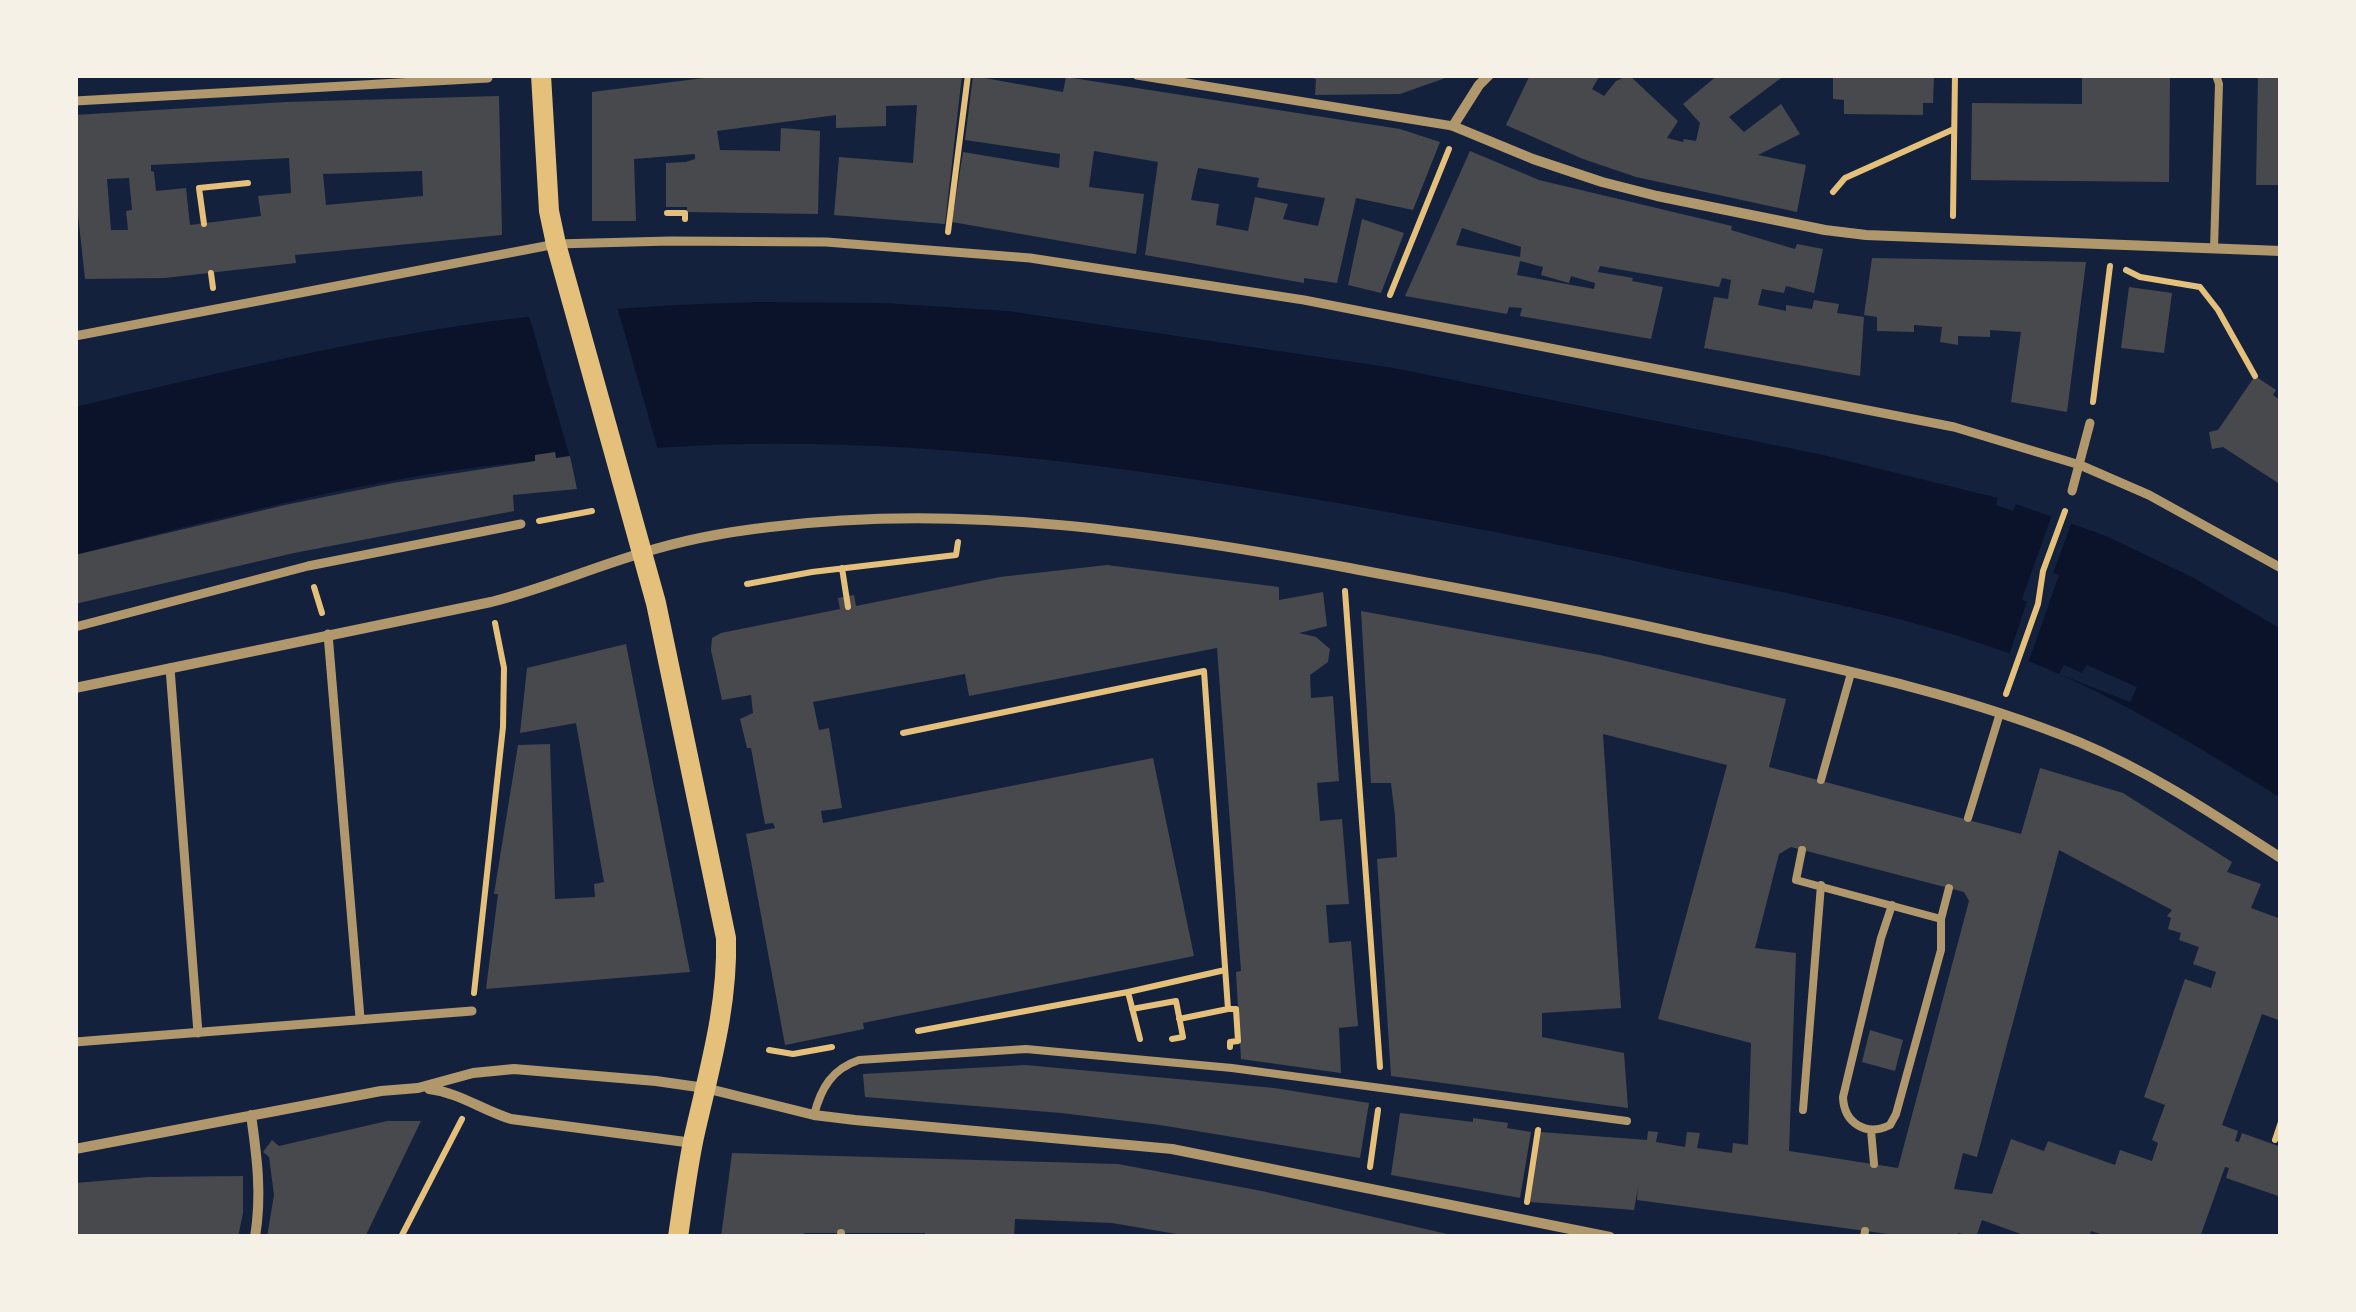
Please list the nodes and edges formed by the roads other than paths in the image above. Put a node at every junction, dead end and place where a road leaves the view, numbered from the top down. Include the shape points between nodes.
1 (308, 75) edge
2 (541, 75) edge
3 (1137, 75) edge
4 (1489, 75) edge
5 (2216, 75) edge
6 (488, 78) dead end
7 (308, 88) junction
8 (75, 101) edge
9 (1453, 126) junction
10 (556, 244) junction
11 (2214, 248) junction
12 (2281, 251) edge
13 (75, 336) edge
14 (2090, 423) road end
15 (2080, 465) junction
16 (2072, 491) road end
17 (521, 524) road end
18 (641, 552) junction
19 (2281, 568) edge
20 (75, 627) edge
21 (328, 634) junction
22 (170, 668) junction
23 (1851, 673) junction
24 (75, 688) edge
25 (2000, 712) junction
26 (1821, 780) dead end
27 (1968, 818) dead end
28 (1802, 850) dead end
29 (2281, 858) edge
30 (1821, 885) junction
31 (1949, 888) dead end
32 (1892, 905) junction
33 (1941, 919) junction
34 (472, 1010) road end
35 (360, 1018) junction
36 (198, 1033) junction
37 (75, 1042) edge
38 (418, 1088) junction
39 (705, 1088) junction
40 (1803, 1110) dead end
41 (814, 1114) junction
42 (251, 1115) junction
43 (1627, 1121) dead end
44 (1870, 1130) junction
45 (692, 1142) junction
46 (75, 1150) edge
47 (1874, 1164) dead end
48 (254, 1237) edge
49 (678, 1237) edge
50 (1610, 1237) edge

1 - 7 street
2 - 10 main road
3 - 9 street
4 - 9 street
5 - 11 lane
6 - 7 street
7 - 8 street
9 - 11 street via 1602,182 1825,230
10 - 13 street
10 - 15 street via 777,241 1064,263 1382,315 1954,427
10 - 18 main road
11 - 12 street
14 - 15 street
15 - 16 street
15 - 19 street
17 - 20 street via 308,566
18 - 21 street via 537,590
18 - 23 street via 772,526 931,518 1051,523 1214,542 1572,608
18 - 39 main road via 726,938 722,1014
21 - 22 street
21 - 35 street
22 - 24 street
22 - 36 street
23 - 25 street
23 - 26 lane
25 - 27 lane
25 - 29 street via 2142,773
28 - 30 lane via 1796,880
30 - 32 lane
30 - 40 lane
31 - 33 lane
32 - 33 lane
32 - 44 lane via 1843,1097 1847,1118
33 - 44 lane via 1941,950 1896,1114 1890,1125
34 - 35 street
35 - 36 street
36 - 37 street
38 - 39 street via 473,1072 514,1069
38 - 42 street
38 - 45 street via 470,1099 511,1120
39 - 41 street
39 - 45 main road
41 - 43 lane via 825,1085 859,1060 1026,1050 1232,1068
41 - 50 street via 1172,1148
42 - 46 street
42 - 48 street via 259,1171
44 - 47 lane
45 - 49 main road

